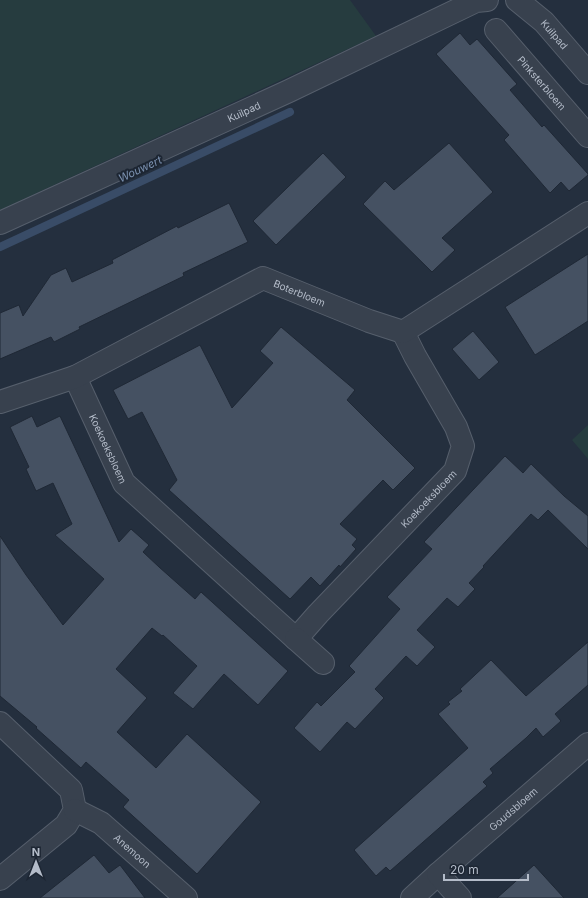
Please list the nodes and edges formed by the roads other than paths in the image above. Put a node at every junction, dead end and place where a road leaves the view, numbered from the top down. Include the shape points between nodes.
1 (487, 0) edge
2 (516, 0) edge
3 (496, 30) dead end
4 (588, 73) edge
5 (588, 136) edge
6 (588, 213) edge
7 (0, 223) edge
8 (403, 332) junction
9 (75, 377) junction
10 (0, 402) edge
11 (296, 639) junction
12 (323, 663) dead end
13 (0, 723) edge
14 (588, 744) edge
15 (75, 810) junction
16 (438, 874) junction
17 (0, 879) edge
18 (186, 898) edge
19 (412, 898) edge
20 (460, 898) edge

1 - 7 street, Kuilpad via 476,1 289,91
2 - 4 street, Kuilpad via 544,22
3 - 5 street, Pinksterbloem
6 - 8 street
8 - 9 street, Boterbloem via 263,278
8 - 11 street, Koekoeksbloem via 456,427 463,446 454,471
9 - 10 street, Boterbloem
9 - 11 street, Koekoeksbloem via 124,483
11 - 12 street, Koekoeksbloem
13 - 15 street via 71,790
14 - 16 street, Goudsbloem
15 - 17 street via 66,826
15 - 18 street, Anemoon via 101,823
16 - 19 street, Goudsbloem
16 - 20 street

